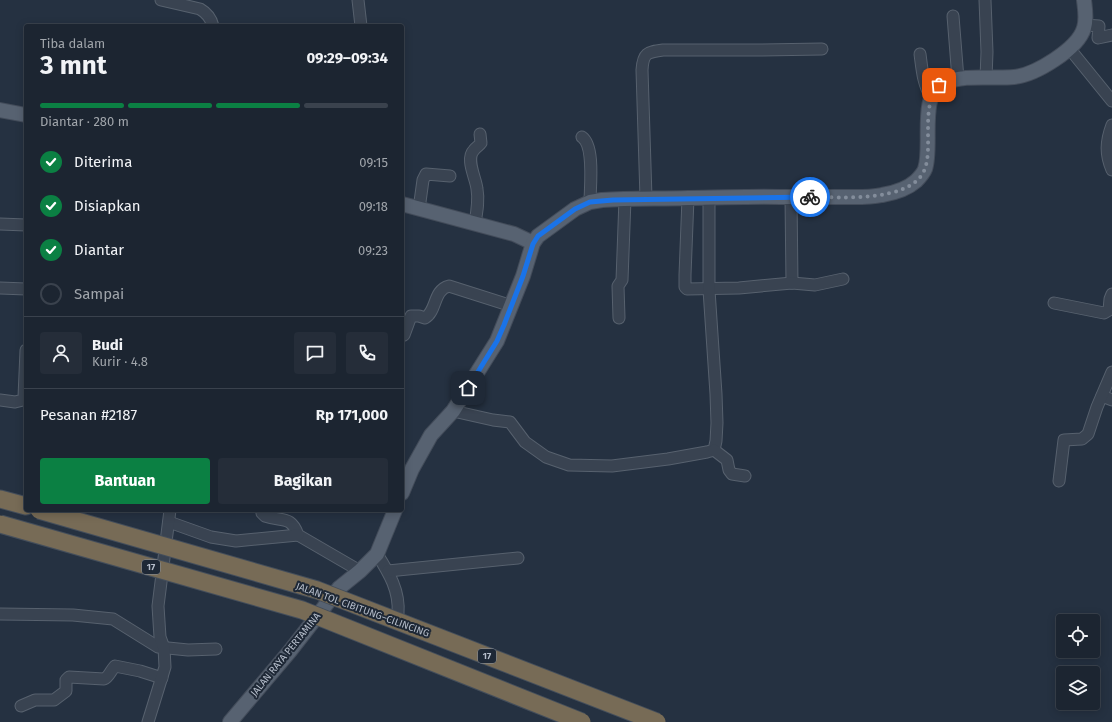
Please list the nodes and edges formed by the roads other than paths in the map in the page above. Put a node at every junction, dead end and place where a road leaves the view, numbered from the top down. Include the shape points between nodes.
1 (161, 0) edge
2 (358, 0) edge
3 (985, 0) edge
4 (1084, 0) edge
5 (953, 16) dead end
6 (212, 24) edge
7 (360, 24) edge
8 (1085, 25) junction
9 (1112, 35) edge
10 (1069, 48) junction
11 (822, 49) dead end
12 (920, 54) dead end
13 (986, 78) junction
14 (958, 79) junction
15 (931, 97) junction
16 (1112, 101) edge
17 (0, 110) edge
18 (24, 115) edge
19 (1112, 125) edge
20 (480, 134) dead end
21 (582, 137) dead end
22 (1112, 170) edge
23 (450, 176) dead end
24 (791, 197) junction
25 (646, 198) junction
26 (688, 198) junction
27 (709, 198) junction
28 (625, 199) junction
29 (590, 202) junction
30 (404, 205) edge
31 (419, 209) junction
32 (475, 223) junction
33 (0, 224) edge
34 (24, 225) edge
35 (533, 244) junction
36 (843, 279) dead end
37 (792, 283) junction
38 (0, 288) edge
39 (24, 289) edge
40 (709, 290) junction
41 (1112, 294) edge
42 (1054, 303) dead end
43 (512, 306) junction
44 (619, 318) dead end
45 (404, 335) dead end
46 (1112, 372) edge
47 (24, 397) edge
48 (1107, 398) edge
49 (0, 400) edge
50 (453, 410) junction
51 (714, 450) junction
52 (744, 476) dead end
53 (1059, 481) dead end
54 (404, 488) edge
55 (0, 499) edge
56 (24, 505) edge
57 (46, 512) edge
58 (170, 512) edge
59 (262, 512) edge
60 (394, 512) edge
61 (169, 522) junction
62 (0, 524) edge
63 (298, 535) junction
64 (377, 554) junction
65 (518, 558) dead end
66 (360, 571) junction
67 (388, 571) junction
68 (0, 614) edge
69 (398, 614) dead end
70 (164, 648) junction
71 (216, 649) dead end
72 (162, 678) junction
73 (21, 706) dead end
74 (148, 722) edge
75 (230, 722) edge
76 (582, 722) edge
77 (657, 722) edge

1 - 6 street via 200,9 209,16
2 - 7 street
3 - 13 street
4 - 8 main road
5 - 14 street
8 - 9 street via 1099,26 1098,38
8 - 10 main road via 1080,36
10 - 13 main road via 1044,66 1024,75
10 - 16 street
11 - 25 street via 663,50 652,51 646,55 642,65
12 - 15 street via 925,85
13 - 14 main road
14 - 15 main road via 942,83
15 - 24 main road via 923,173 903,190 880,196
17 - 18 main road
19 - 22 street via 1106,142
20 - 32 street via 481,143 472,153 471,160 477,188
21 - 29 street via 586,140 590,156
23 - 31 street via 426,174
24 - 27 main road
24 - 37 street
25 - 26 main road
25 - 28 main road
26 - 27 main road
26 - 40 street via 685,287
27 - 40 street
28 - 29 main road
28 - 44 street via 622,280 618,286
29 - 35 main road via 553,224 538,236
30 - 31 main road
31 - 32 main road
32 - 35 main road via 514,234
33 - 34 street
35 - 43 main road
36 - 37 street via 815,285
37 - 40 street
38 - 39 street
40 - 51 street via 717,423
41 - 42 street via 1110,310 1104,313
43 - 45 street via 449,286 439,292 429,316 411,316
43 - 50 main road via 497,341
46 - 48 street
47 - 49 street via 23,400 15,402
48 - 53 street via 1086,437 1064,440
50 - 51 street via 510,422 525,442 546,457 569,464 612,466
50 - 54 main road via 431,435
51 - 52 street via 727,460 732,474
55 - 56 highway
57 - 77 highway, JALAN TOL CIBITUNG–CILINCING / 17, bridge via 317,590
58 - 61 street
59 - 63 street via 265,516 291,522
60 - 64 main road, JALAN RAYA PERTAMINA
61 - 63 street via 211,537 236,542
61 - 70 street via 158,606 160,637
62 - 76 highway, 17, bridge via 302,610
63 - 66 street
64 - 66 main road, JALAN RAYA PERTAMINA
64 - 67 street
65 - 67 street
66 - 75 main road, JALAN RAYA PERTAMINA via 339,588
67 - 69 street via 397,595
68 - 70 street via 73,615 113,619
70 - 71 street
70 - 72 street via 165,667
72 - 73 street via 115,666 104,678 69,677 66,680 66,691 54,700 35,700
72 - 74 street

